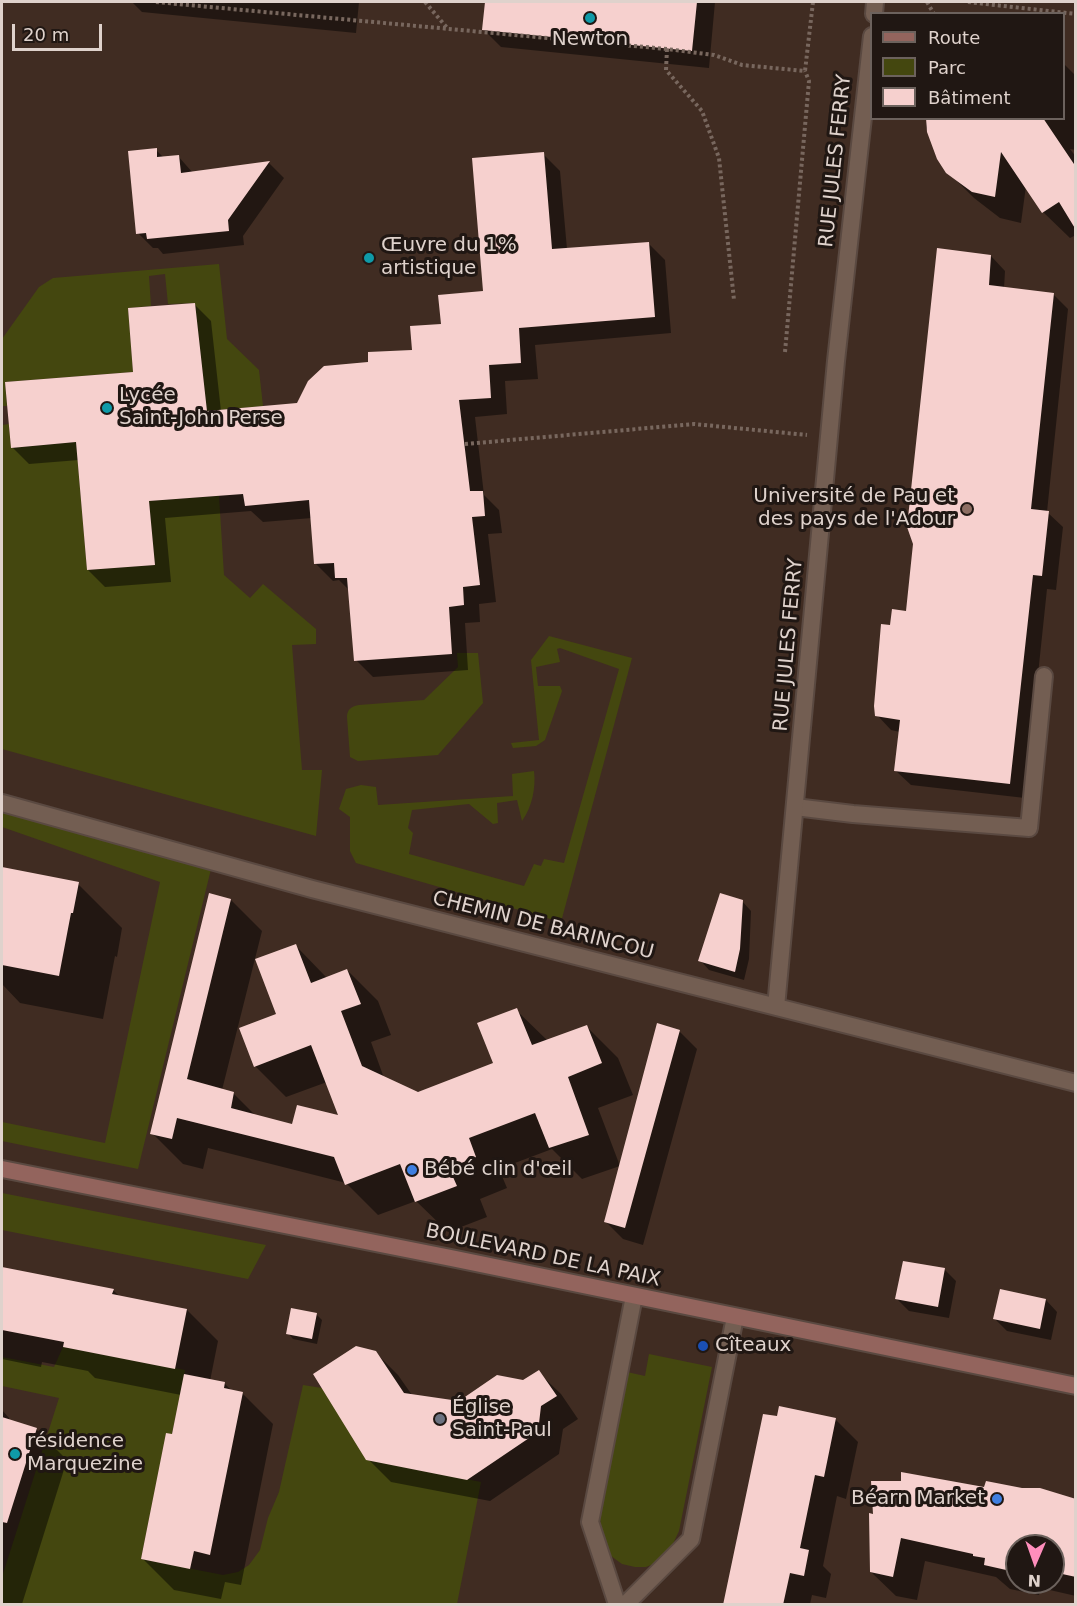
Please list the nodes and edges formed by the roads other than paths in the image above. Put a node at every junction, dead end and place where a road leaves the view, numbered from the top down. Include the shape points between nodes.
1 (870, 53) edge
2 (1044, 676) dead end
3 (2, 803) edge
4 (795, 807) junction
5 (776, 1007) junction
6 (1076, 1083) edge
7 (2, 1169) edge
8 (634, 1296) junction
9 (735, 1317) junction
10 (1076, 1386) edge
11 (617, 1605) edge
12 (626, 1605) edge

1 - 4 street, RUE JULES FERRY
2 - 4 street via 1029,828
3 - 5 street, CHEMIN DE BARINCOU via 312,889
4 - 5 street, RUE JULES FERRY
5 - 6 street, CHEMIN DE BARINCOU
7 - 8 main road, BOULEVARD DE LA PAIX
8 - 9 main road, BOULEVARD DE LA PAIX
8 - 11 street via 590,1522
9 - 10 main road, BOULEVARD DE LA PAIX
9 - 12 street via 691,1539

